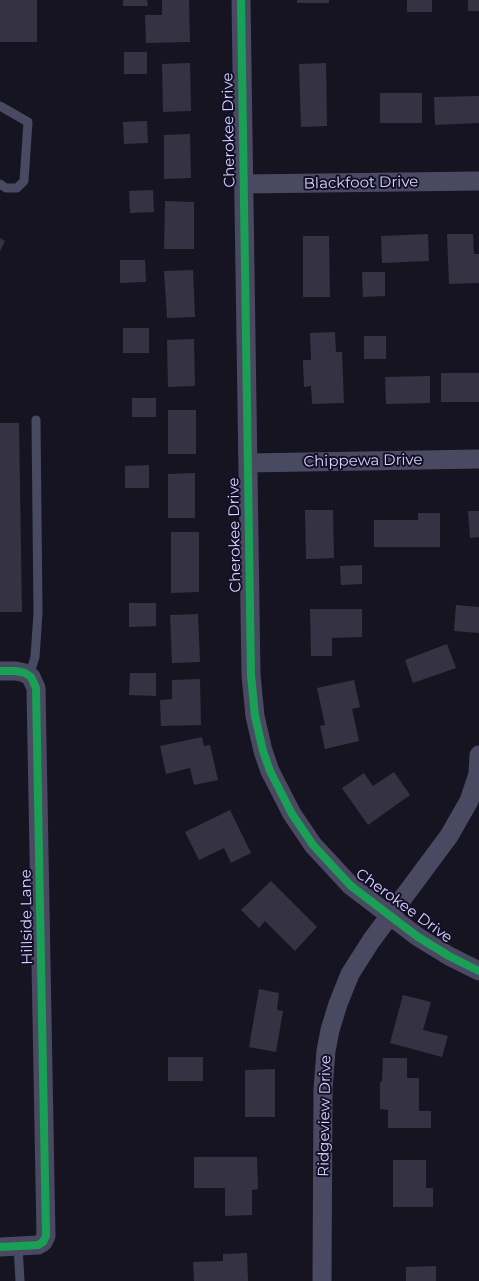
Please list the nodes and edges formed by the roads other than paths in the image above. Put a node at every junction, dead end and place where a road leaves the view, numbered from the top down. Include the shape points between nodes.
1 (241, 0) edge
2 (0, 106) edge
3 (479, 181) edge
4 (0, 184) edge
5 (244, 184) junction
6 (36, 420) dead end
7 (479, 459) edge
8 (248, 463) junction
9 (0, 671) edge
10 (29, 676) junction
11 (479, 754) edge
12 (390, 915) junction
13 (479, 971) edge
14 (9, 1246) edge
15 (20, 1281) edge
16 (322, 1281) edge

1 - 5 street, Cherokee Drive
2 - 4 lane via 28,122 24,181 17,188 6,188
3 - 5 street, Blackfoot Drive
5 - 8 street, Cherokee Drive
6 - 10 lane via 38,628
7 - 8 street, Chippewa Drive
8 - 12 street, Cherokee Drive via 250,675 263,751 292,814 313,846 351,886
9 - 10 street via 16,671
10 - 14 street, Hillside Lane via 36,688 46,1236 38,1245
11 - 12 street, Ridgeview Drive via 478,774 469,802 449,836
12 - 13 street, Cherokee Drive via 418,937
12 - 16 street, Ridgeview Drive via 350,974 338,1004 326,1051
14 - 15 lane

